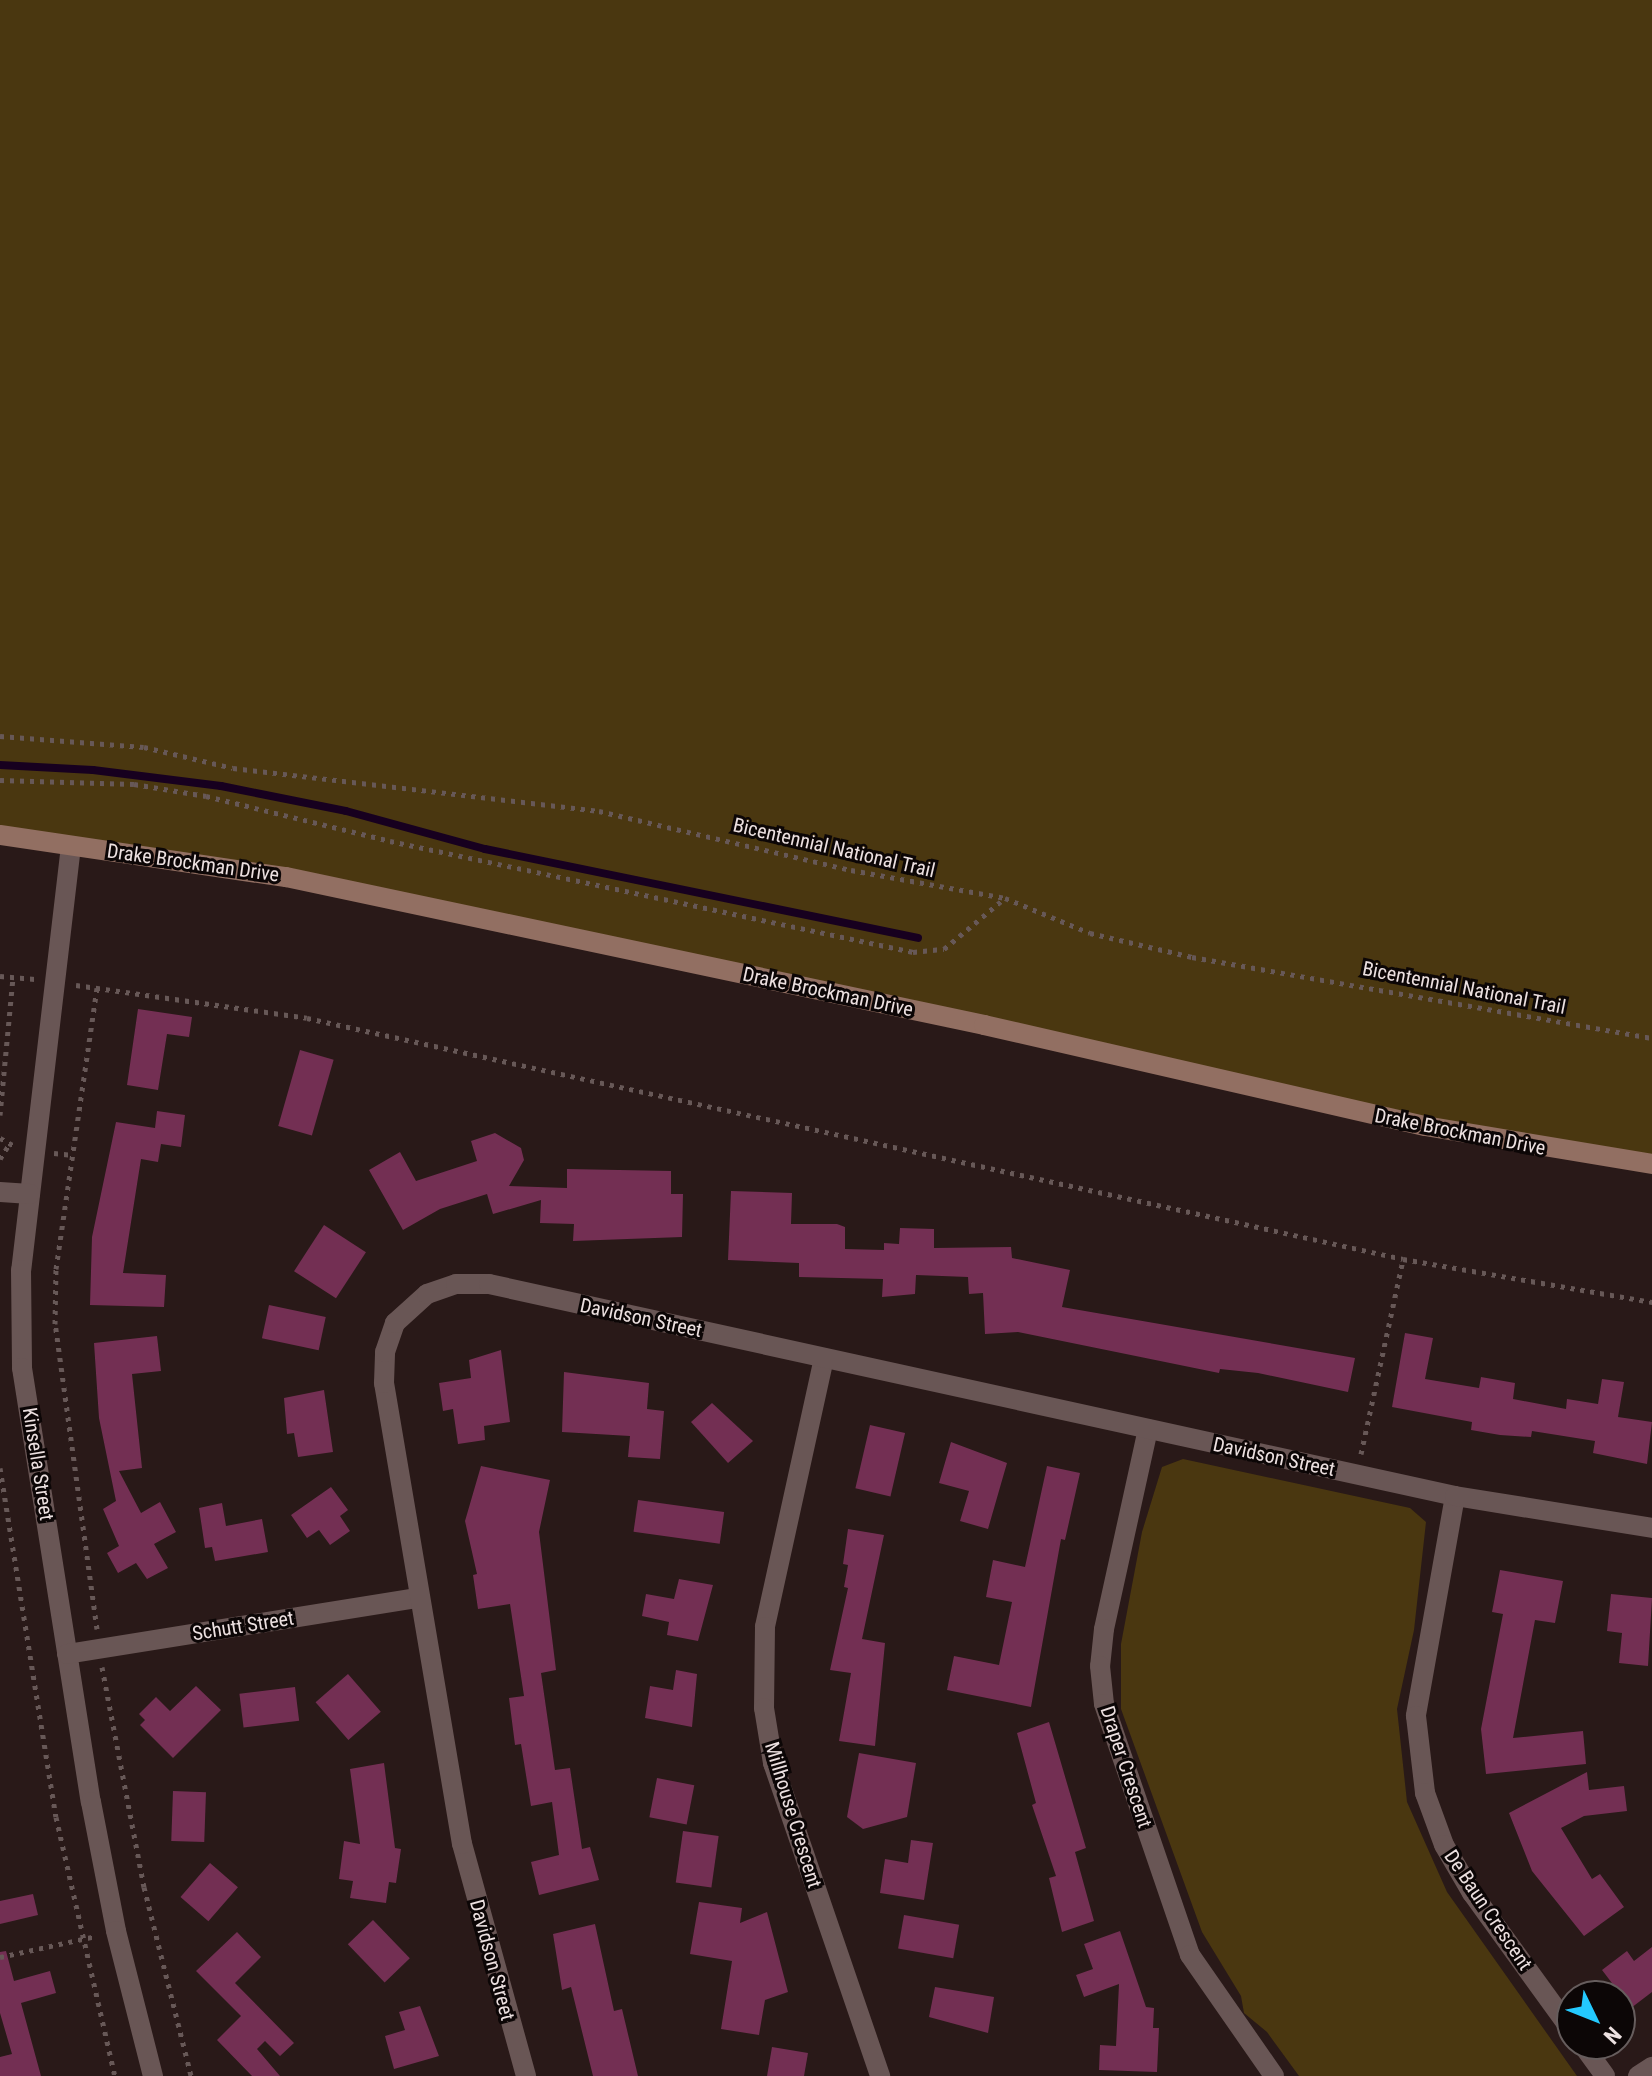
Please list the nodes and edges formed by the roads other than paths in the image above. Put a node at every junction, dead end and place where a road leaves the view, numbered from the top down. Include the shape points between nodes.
1 (0, 835) edge
2 (71, 846) junction
3 (1652, 1164) edge
4 (0, 1192) edge
5 (30, 1194) junction
6 (824, 1358) junction
7 (1148, 1429) junction
8 (1455, 1496) junction
9 (1652, 1528) edge
10 (418, 1598) junction
11 (67, 1654) junction
12 (1556, 2009) edge
13 (1652, 2067) edge
14 (153, 2076) edge
15 (526, 2076) edge
16 (880, 2076) edge
17 (1274, 2076) edge
18 (1638, 2076) edge

1 - 2 main road, Drake Brockman Drive
2 - 3 main road, Drake Brockman Drive via 286,877 984,1025 1383,1117
2 - 5 street, Kinsella Street
4 - 5 street
5 - 11 street, Kinsella Street via 19,1303 22,1368
6 - 7 street, Davidson Street
6 - 10 street, Davidson Street via 489,1284 456,1284 427,1294 395,1323 385,1352 384,1383
6 - 16 street, Millhouse Crescent via 765,1627 764,1708 773,1763
7 - 8 street, Davidson Street
7 - 17 street, Draper Crescent via 1104,1629 1104,1704 1190,1955
8 - 9 street, Davidson Street
8 - 12 street, De Baun Crescent via 1416,1716 1425,1793 1444,1845 1472,1893
10 - 11 street, Schutt Street
10 - 15 street, Davidson Street via 462,1844
11 - 14 street, Kinsella Street via 116,1931
13 - 18 street

